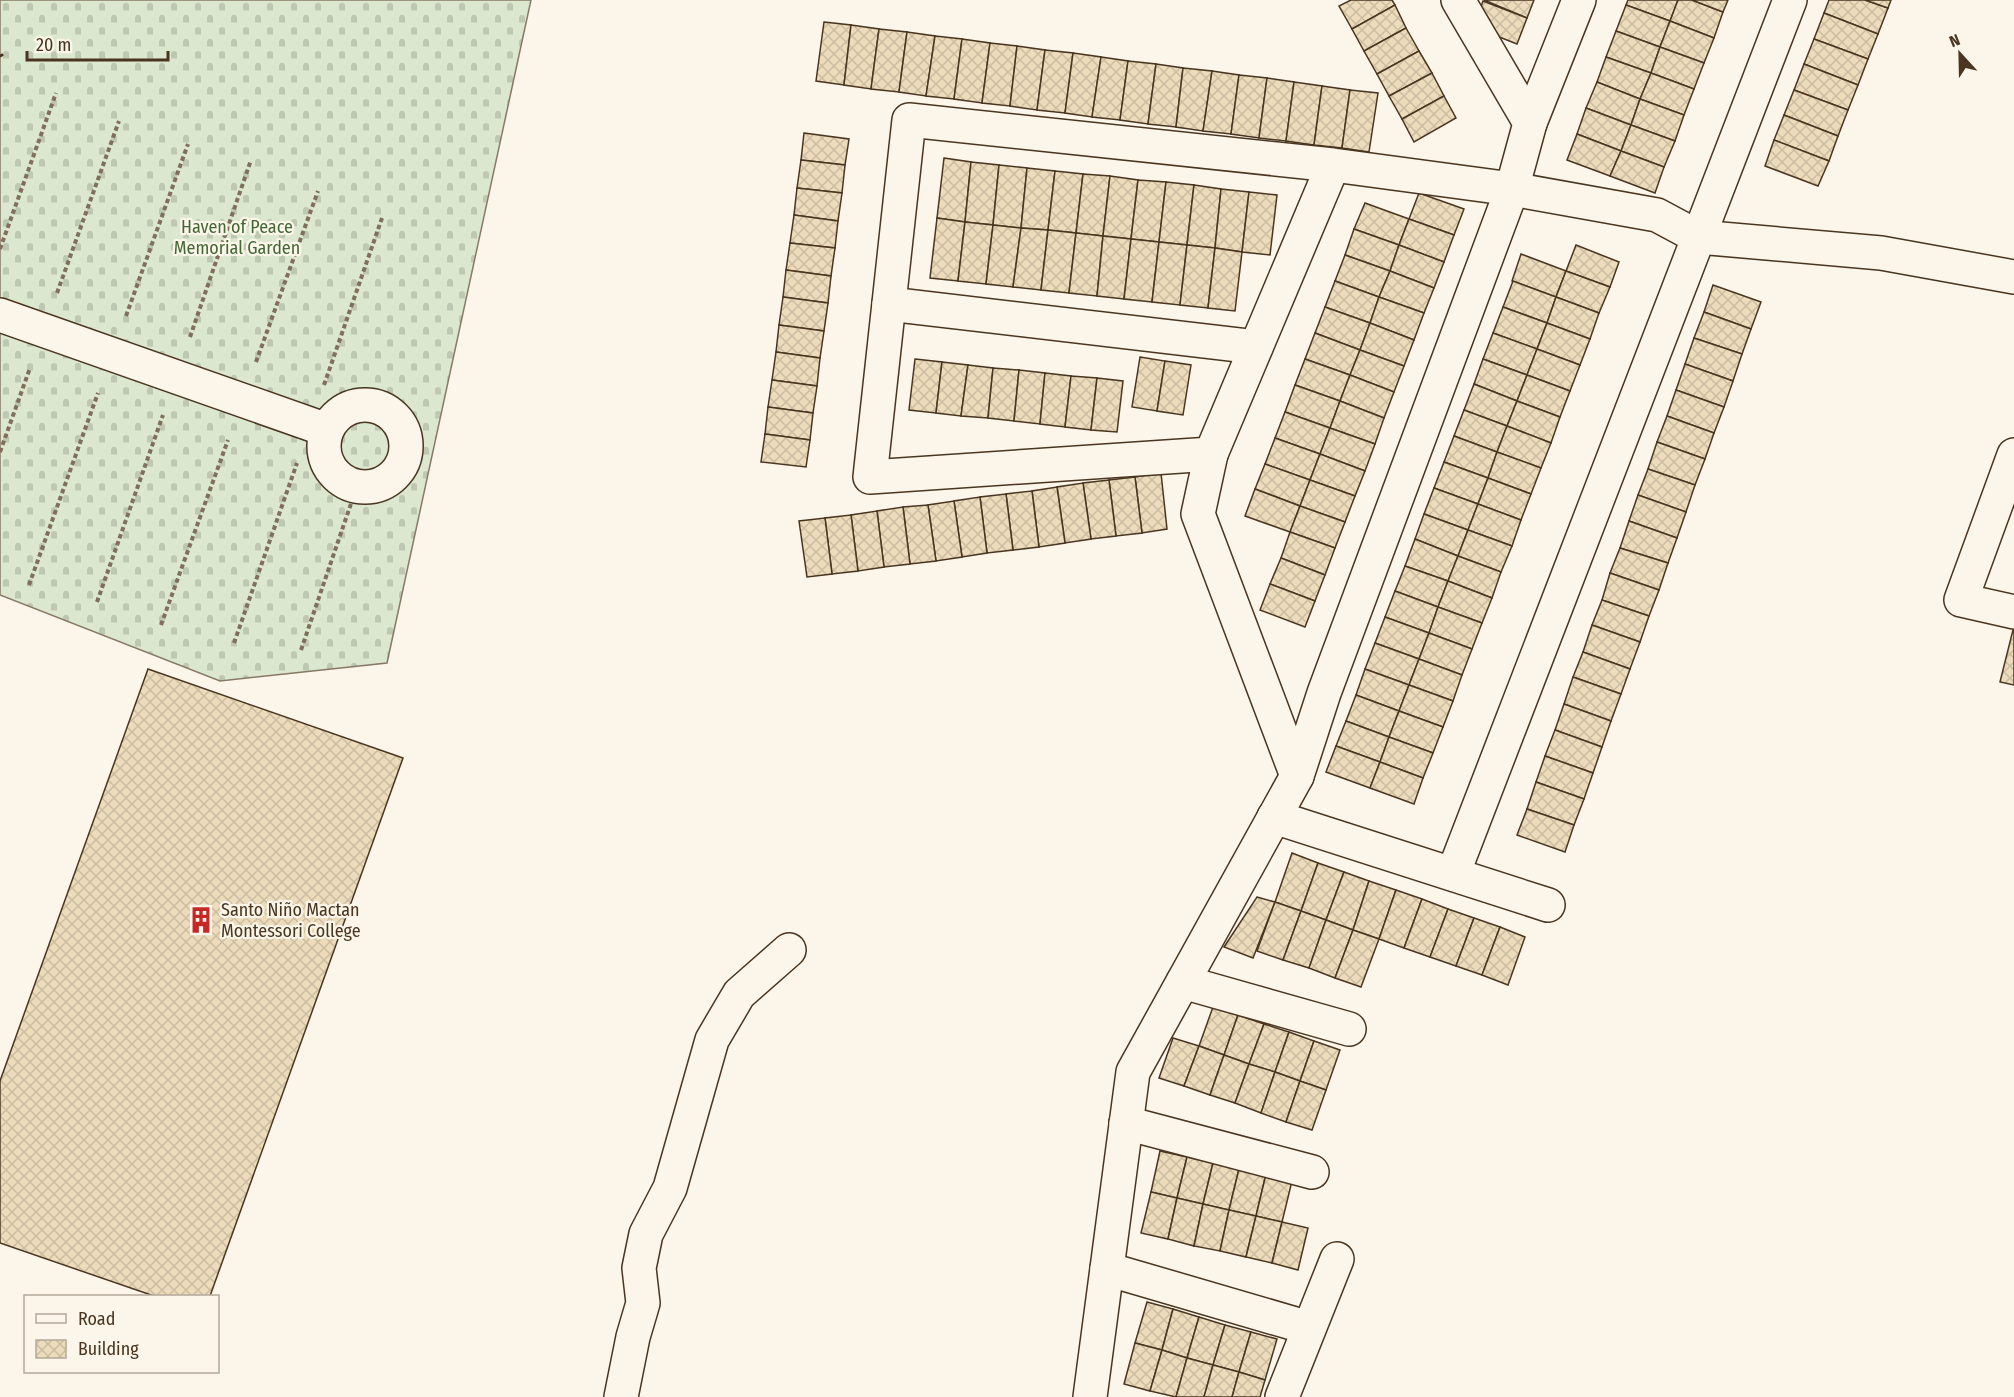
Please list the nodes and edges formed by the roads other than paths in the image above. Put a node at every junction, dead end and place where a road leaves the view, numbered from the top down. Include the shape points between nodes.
1 (1458, 0) edge
2 (1580, 0) edge
3 (1790, 0) edge
4 (1530, 123) junction
5 (1333, 165) junction
6 (1512, 189) junction
7 (1698, 237) junction
8 (2014, 277) edge
9 (889, 304) junction
10 (0, 315) edge
11 (1256, 347) junction
12 (327, 430) junction
13 (1211, 454) junction
14 (2014, 454) edge
15 (2014, 612) edge
16 (1297, 776) junction
17 (1274, 817) junction
18 (1453, 874) junction
19 (1548, 905) dead end
20 (789, 950) dead end
21 (1183, 982) junction
22 (1348, 1029) dead end
23 (1126, 1123) junction
24 (1312, 1172) dead end
25 (1337, 1259) dead end
26 (1107, 1269) junction
27 (1309, 1328) junction
28 (621, 1397) edge
29 (1090, 1397) edge
30 (1282, 1397) edge

1 - 4 street
2 - 4 street
3 - 7 street
4 - 6 street
5 - 6 street
5 - 9 street via 909,120
5 - 11 street
6 - 7 street via 1657,214
6 - 16 street via 1324,693
7 - 8 street via 1881,253
7 - 18 street
9 - 11 street
9 - 13 street via 870,477
10 - 12 street
11 - 13 street
12 - 12 street via 347,409 362,404 380,407 395,416 405,432 407,449 401,467 377,486 346,483 333,473 326,460
13 - 16 street via 1198,514
14 - 15 street via 1961,600
16 - 17 street
17 - 18 street
17 - 21 street
18 - 19 street
20 - 28 street via 740,994 712,1040 670,1188 646,1234 639,1268 643,1303
21 - 22 street
21 - 23 street via 1133,1072
23 - 24 street
23 - 26 street
25 - 27 street
26 - 27 street
26 - 29 street
27 - 30 street

